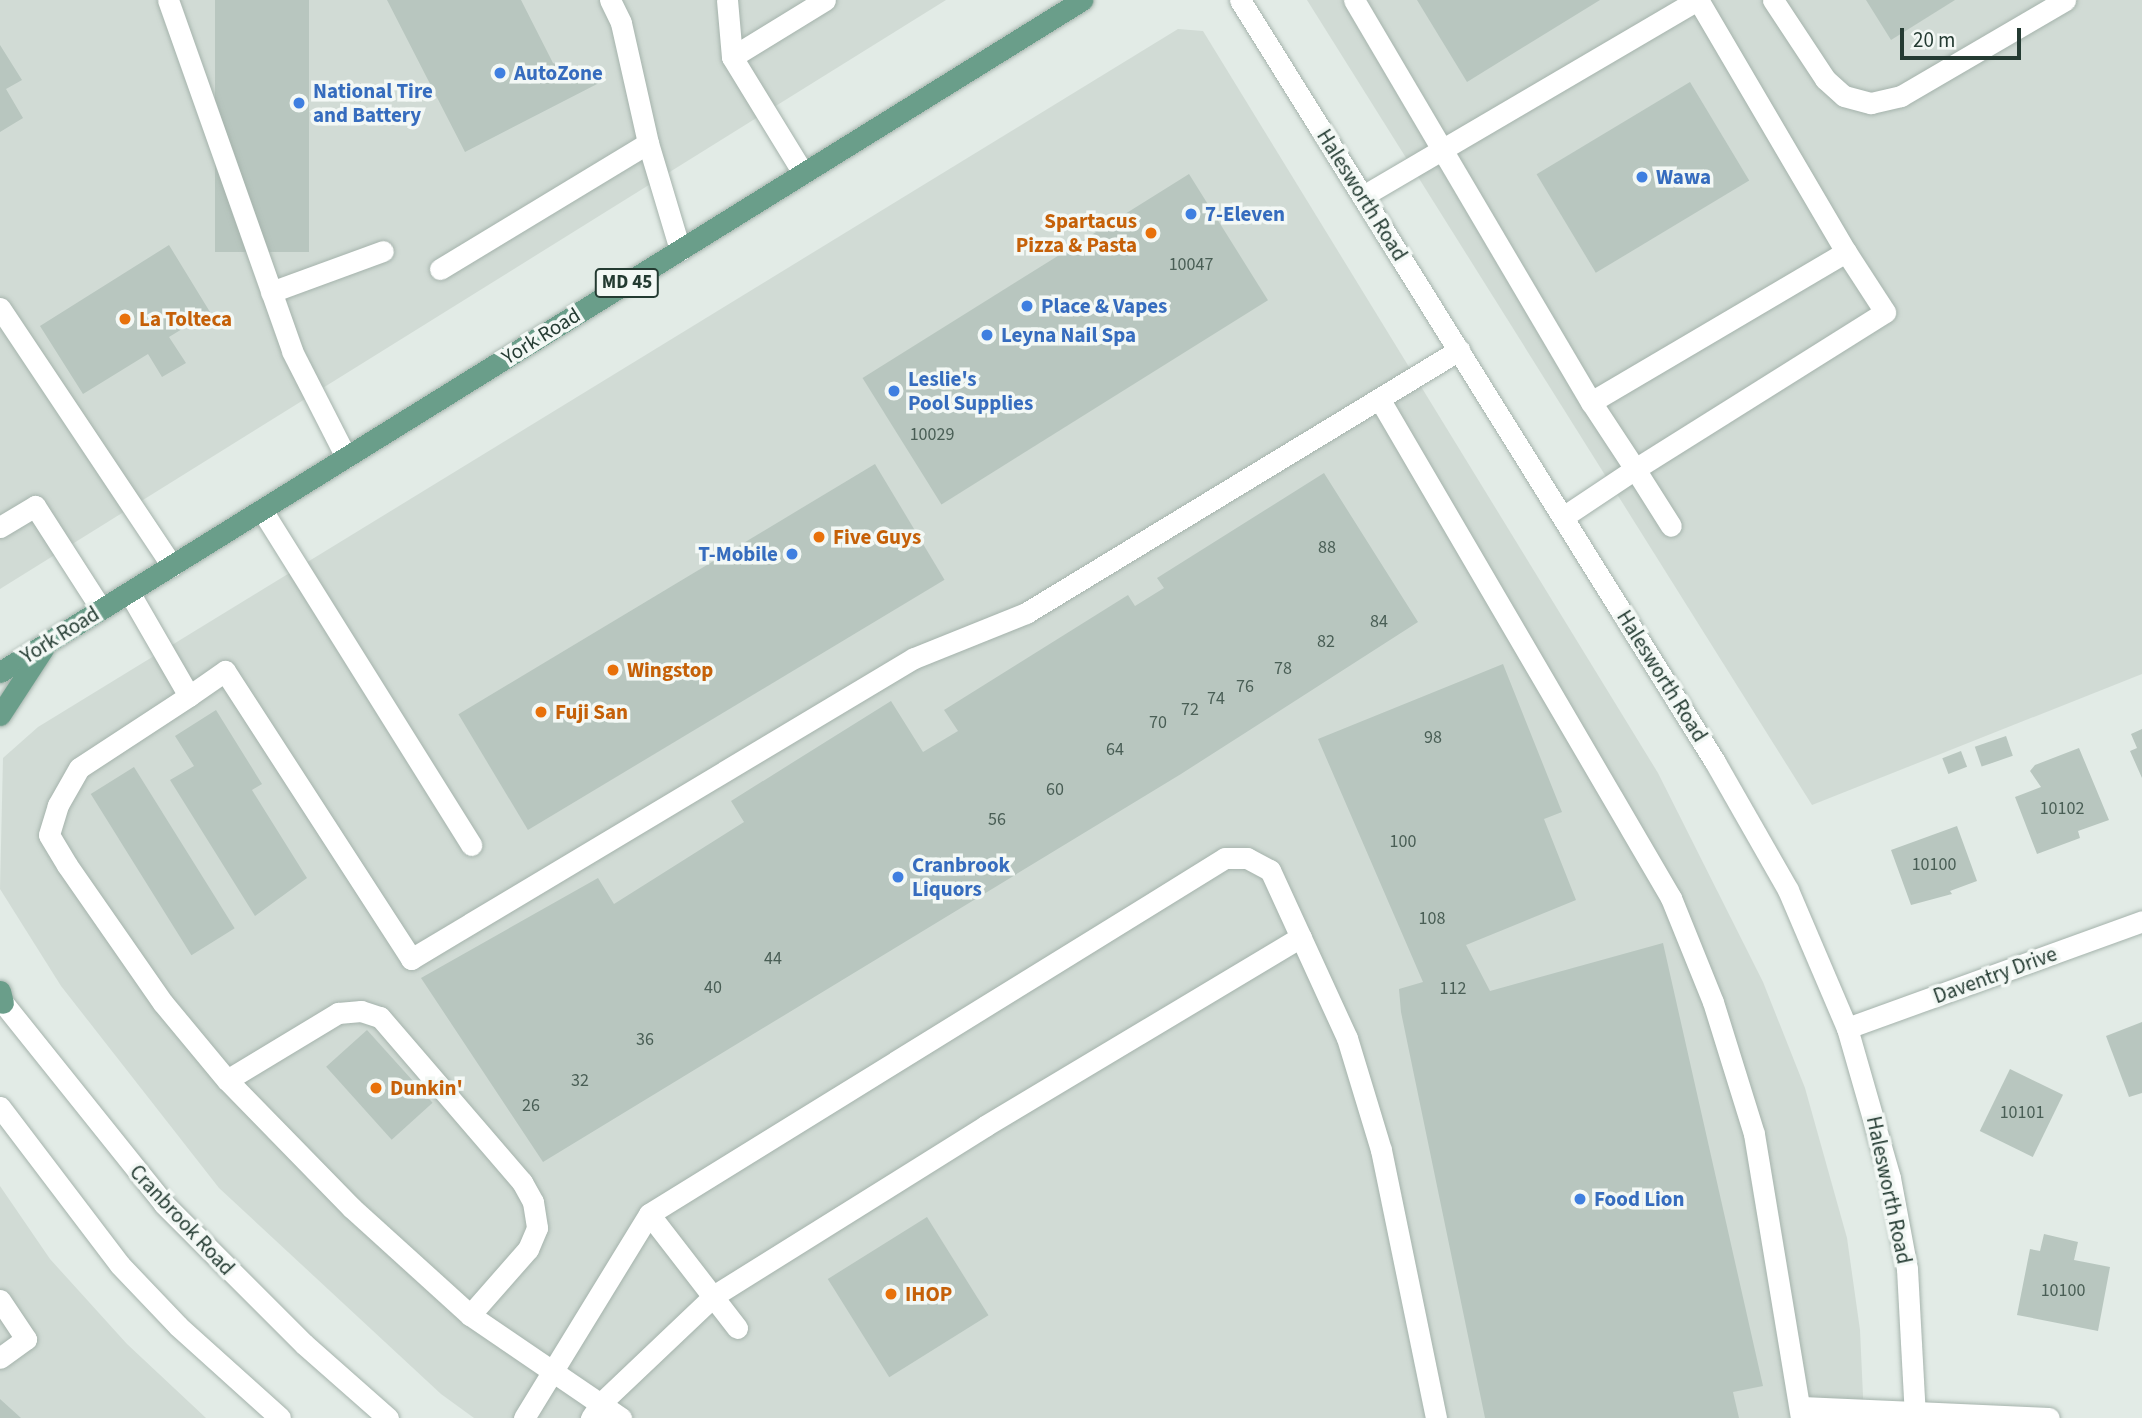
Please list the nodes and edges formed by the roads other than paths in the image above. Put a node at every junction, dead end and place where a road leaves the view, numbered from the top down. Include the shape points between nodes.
1 (169, 0) edge
2 (610, 0) edge
3 (727, 0) edge
4 (825, 0) edge
5 (1082, 0) edge
6 (1240, 0) edge
7 (1354, 0) edge
8 (1697, 0) edge
9 (1773, 0) edge
10 (2065, 0) edge
11 (732, 57) junction
12 (648, 143) junction
13 (1443, 150) junction
14 (803, 173) junction
15 (1363, 196) junction
16 (680, 250) junction
17 (383, 251) dead end
18 (1846, 251) junction
19 (440, 269) dead end
20 (271, 292) junction
21 (0, 308) edge
22 (1459, 350) junction
23 (1380, 400) junction
24 (1591, 402) junction
25 (346, 457) junction
26 (1635, 469) junction
27 (262, 510) junction
28 (1563, 517) junction
29 (1671, 526) dead end
30 (0, 527) edge
31 (172, 566) junction
32 (129, 592) junction
33 (102, 609) junction
34 (48, 642) junction
35 (0, 672) edge
36 (188, 696) junction
37 (0, 715) edge
38 (471, 845) dead end
39 (2142, 921) edge
40 (1301, 937) junction
41 (1, 998) edge
42 (1847, 1028) junction
43 (227, 1080) junction
44 (0, 1107) edge
45 (649, 1214) junction
46 (715, 1295) junction
47 (0, 1300) edge
48 (470, 1315) junction
49 (737, 1328) dead end
50 (0, 1358) edge
51 (550, 1371) junction
52 (596, 1410) edge
53 (1801, 1413) edge
54 (1915, 1415) edge
55 (280, 1418) edge
56 (387, 1418) edge
57 (524, 1418) edge
58 (621, 1418) edge
59 (1436, 1418) edge
60 (2049, 1418) edge

1 - 20 street
2 - 12 street via 621,23
3 - 11 street
4 - 11 street
5 - 14 main road, York Road / MD 45
6 - 15 street, Halesworth Road
7 - 13 street
8 - 13 street
8 - 18 street
9 - 10 street via 1825,79 1844,96 1871,103 1901,96
11 - 14 street
12 - 16 street
12 - 19 street
13 - 15 street
13 - 24 street
14 - 16 main road, York Road / MD 45
15 - 22 street, Halesworth Road
16 - 25 main road, York Road / MD 45
17 - 20 street
18 - 24 street
18 - 26 street via 1885,312
20 - 25 street via 292,351
21 - 31 street
22 - 23 street
22 - 28 street, Halesworth Road
23 - 36 street via 1026,613 914,658 411,959 225,671
23 - 53 street via 1671,898 1713,1002 1754,1134
24 - 26 street
25 - 27 main road, York Road / MD 45
26 - 28 street
26 - 29 street
27 - 31 main road, York Road / MD 45
27 - 38 street
28 - 42 street, Halesworth Road via 1754,826 1788,890
30 - 33 street via 35,506
31 - 32 main road, York Road / MD 45
32 - 33 main road, York Road / MD 45
32 - 36 street
33 - 34 main road, York Road / MD 45
34 - 35 main road, York Road / MD 45
34 - 37 main road
36 - 43 street via 79,768 58,805 49,835 163,1003
39 - 42 street, Daventry Drive
40 - 45 street via 1270,870 1247,858 1225,858
40 - 46 street
40 - 59 street via 1347,1038 1381,1150
41 - 56 street, Cranbrook Road via 164,1204 294,1334
42 - 54 street, Halesworth Road via 1890,1178 1907,1269
43 - 48 street via 352,1208
43 - 48 street via 338,1013 361,1011 380,1017 522,1182 533,1202 537,1228 528,1249
44 - 55 street via 120,1265 178,1326
45 - 46 street
45 - 51 street
46 - 49 street
46 - 52 street
47 - 50 street via 26,1339
48 - 51 street
51 - 52 street
51 - 57 street
52 - 58 street
53 - 54 street
54 - 60 street

